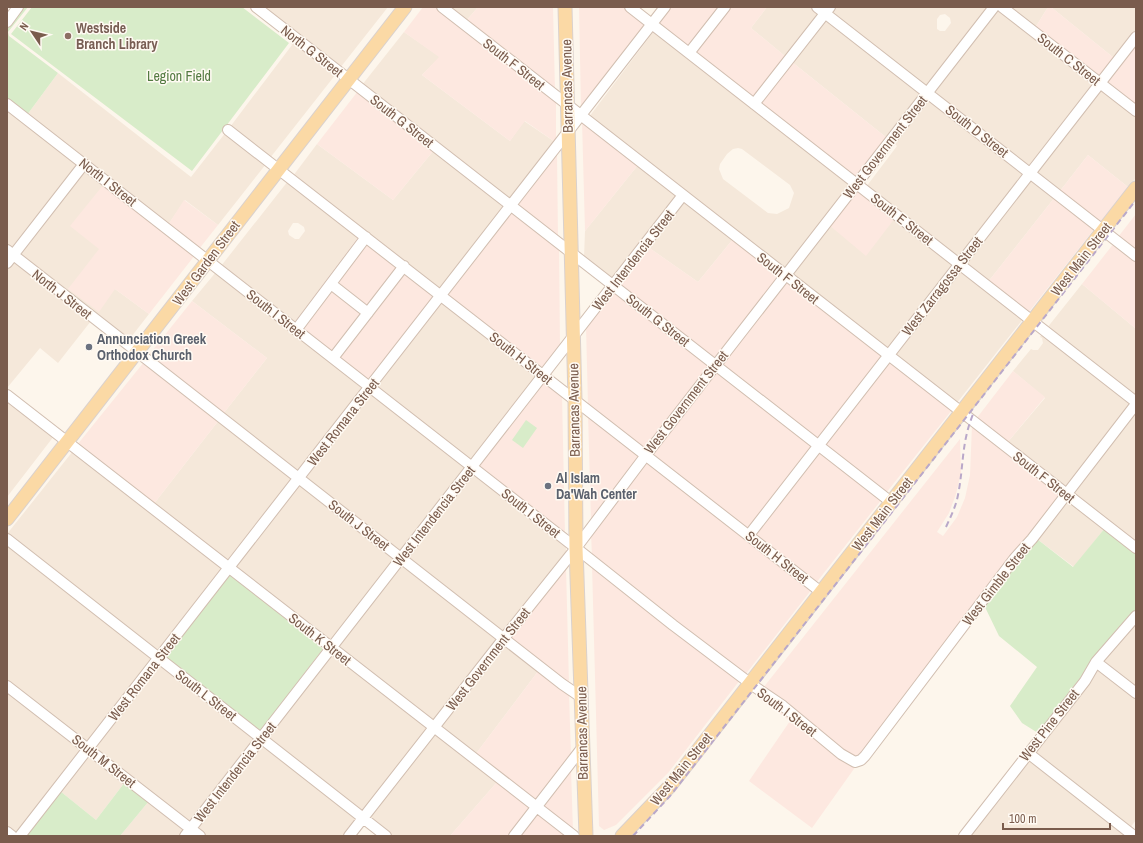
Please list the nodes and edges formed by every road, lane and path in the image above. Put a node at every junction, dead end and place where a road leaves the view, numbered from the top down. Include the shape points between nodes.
1 (18, 7) edge
2 (256, 7) edge
3 (405, 7) edge
4 (442, 7) edge
5 (565, 7) edge
6 (630, 7) edge
7 (665, 7) edge
8 (725, 7) edge
9 (994, 7) edge
10 (1002, 7) edge
11 (824, 9) edge
12 (7, 22) edge
13 (652, 24) junction
14 (1136, 37) edge
15 (689, 53) junction
16 (349, 80) junction
17 (1100, 83) junction
18 (927, 93) junction
19 (7, 104) edge
20 (754, 104) junction
21 (567, 105) junction
22 (1136, 111) edge
23 (581, 116) junction
24 (228, 130) dead end
25 (568, 132) junction
26 (84, 164) junction
27 (278, 169) junction
28 (1030, 173) junction
29 (857, 184) junction
30 (1136, 188) edge
31 (683, 196) junction
32 (510, 205) junction
33 (1103, 230) junction
34 (366, 237) junction
35 (571, 252) junction
36 (9, 256) edge
37 (1136, 256) edge
38 (208, 261) junction
39 (959, 264) junction
40 (404, 266) junction
41 (785, 275) junction
42 (331, 284) junction
43 (613, 285) junction
44 (441, 295) junction
45 (368, 313) junction
46 (1032, 321) junction
47 (296, 330) junction
48 (573, 337) junction
49 (137, 352) junction
50 (888, 355) junction
51 (333, 358) junction
52 (715, 365) junction
53 (543, 375) junction
54 (370, 387) junction
55 (7, 395) edge
56 (575, 400) junction
57 (1136, 403) edge
58 (961, 412) junction
59 (67, 442) junction
60 (818, 445) junction
61 (646, 455) junction
62 (472, 467) junction
63 (299, 478) junction
64 (1066, 494) junction
65 (891, 502) junction
66 (7, 519) edge
67 (748, 535) junction
68 (7, 539) edge
69 (576, 548) junction
70 (1136, 548) edge
71 (401, 558) junction
72 (228, 568) junction
73 (821, 592) junction
74 (1136, 616) edge
75 (504, 638) junction
76 (331, 648) junction
77 (159, 658) junction
78 (1096, 662) junction
79 (750, 683) junction
80 (7, 686) edge
81 (1136, 693) edge
82 (581, 697) junction
83 (434, 728) junction
84 (261, 738) junction
85 (582, 748) junction
86 (88, 749) junction
87 (1028, 753) junction
88 (855, 762) joint
89 (536, 808) junction
90 (363, 818) junction
91 (7, 832) edge
92 (188, 832) edge
93 (1133, 833) edge
94 (12, 836) edge
95 (20, 836) edge
96 (200, 836) edge
97 (349, 836) edge
98 (386, 836) edge
99 (514, 836) edge
100 (574, 836) edge
101 (586, 836) edge
102 (622, 836) edge
103 (964, 836) edge

1 - 12 street
2 - 16 street, North G Street
3 - 16 main road, West Garden Street
4 - 21 street, South F Street
5 - 21 main road, Barrancas Avenue
6 - 13 street, South E Street
7 - 13 street, West Romana Street
8 - 15 street
9 - 18 street, West Government Street
10 - 17 street, South C Street
11 - 18 street, South D Street
11 - 20 street
13 - 15 street, South E Street
13 - 23 street, West Romana Street
14 - 17 street, West Zarragossa Street
15 - 20 street, South E Street
16 - 27 main road, West Garden Street
16 - 32 street, South G Street
17 - 22 street, South C Street
17 - 28 street, West Zarragossa Street
18 - 28 street, South D Street
18 - 29 street, West Government Street
19 - 26 street, North I Street
20 - 29 street, South E Street
21 - 23 street, South F Street
21 - 25 main road, Barrancas Avenue
23 - 25 street, West Romana Street
23 - 31 street, South F Street
24 - 27 street, South H Street
25 - 32 street, West Romana Street
25 - 35 main road, Barrancas Avenue
26 - 36 street
26 - 38 street, North I Street
27 - 34 street, South H Street
27 - 38 main road, West Garden Street
28 - 33 street, South D Street
28 - 39 street, West Zarragossa Street
29 - 39 street, South E Street
29 - 41 street, West Government Street
30 - 33 main road, West Main Street
31 - 41 street, South F Street
31 - 43 street, West Intendencia Street
32 - 35 street, South G Street
32 - 44 street, West Romana Street
33 - 37 street, South D Street
33 - 46 main road, West Main Street
34 - 40 street, South H Street
34 - 42 street
35 - 43 street, South G Street
35 - 48 main road, Barrancas Avenue
36 - 49 street, North J Street
38 - 47 street, South I Street
38 - 49 main road, West Garden Street
39 - 46 street, South E Street
39 - 50 street, West Zarragossa Street
40 - 44 street, South H Street
40 - 45 street
41 - 50 street, South F Street
41 - 52 street, West Government Street
42 - 45 street
42 - 47 street
43 - 48 street, West Intendencia Street
43 - 52 street, South G Street
44 - 53 street, South H Street
44 - 54 street, West Romana Street
45 - 51 street
46 - 57 street, South E Street
46 - 58 main road, West Main Street
47 - 51 street, South I Street
48 - 53 street, West Intendencia Street
48 - 56 main road, Barrancas Avenue
49 - 59 main road, West Garden Street
49 - 63 street, South J Street
50 - 58 street, South F Street
50 - 60 street, West Zarragossa Street
51 - 54 street, South I Street
52 - 60 street, South G Street
52 - 61 street, West Government Street
53 - 56 street, South H Street
53 - 62 street, West Intendencia Street
54 - 62 street, South I Street
54 - 63 street, West Romana Street
55 - 59 street, South K Street
56 - 61 street, South H Street
56 - 69 main road, Barrancas Avenue
57 - 64 street, West Gimble Street
58 - 64 street, South F Street
58 - 65 main road, West Main Street
59 - 66 main road, West Garden Street
59 - 72 street, South K Street
60 - 65 street, South G Street
60 - 67 street, West Zarragossa Street
61 - 67 street, South H Street
61 - 69 street, West Government Street
62 - 69 street, South I Street
62 - 71 street, West Intendencia Street
63 - 71 street, South J Street
63 - 72 street, West Romana Street
64 - 70 street, South F Street
64 - 88 street, West Gimble Street via 865,756
65 - 73 main road, West Main Street
67 - 73 street, South H Street
68 - 77 street, South L Street
69 - 75 street, West Government Street
69 - 79 street, South I Street
69 - 82 main road, Barrancas Avenue
71 - 75 street, South J Street
71 - 76 street, West Intendencia Street
72 - 76 street, South K Street
72 - 77 street, West Romana Street
73 - 79 main road, West Main Street
74 - 78 street, West Pine Street
75 - 82 street, South J Street
75 - 83 street, West Government Street
76 - 83 street, South K Street
76 - 84 street, West Intendencia Street
77 - 84 street, South L Street
77 - 86 street, West Romana Street
78 - 81 street
78 - 87 street, West Pine Street
79 - 88 street, South I Street via 783,706 841,754
79 - 102 main road, West Main Street via 661,796
80 - 86 street, South M Street
82 - 85 main road, Barrancas Avenue
83 - 89 street, South K Street
83 - 90 street, West Government Street
84 - 90 street, South L Street
84 - 92 street, West Intendencia Street
85 - 89 street
85 - 101 main road, Barrancas Avenue
86 - 92 street, South M Street
86 - 95 street, West Romana Street
87 - 93 street
87 - 103 street, West Pine Street
89 - 99 street
89 - 100 street, South K Street
90 - 97 street, West Government Street
90 - 98 street, South L Street
91 - 94 street
92 - 96 street, South M Street

